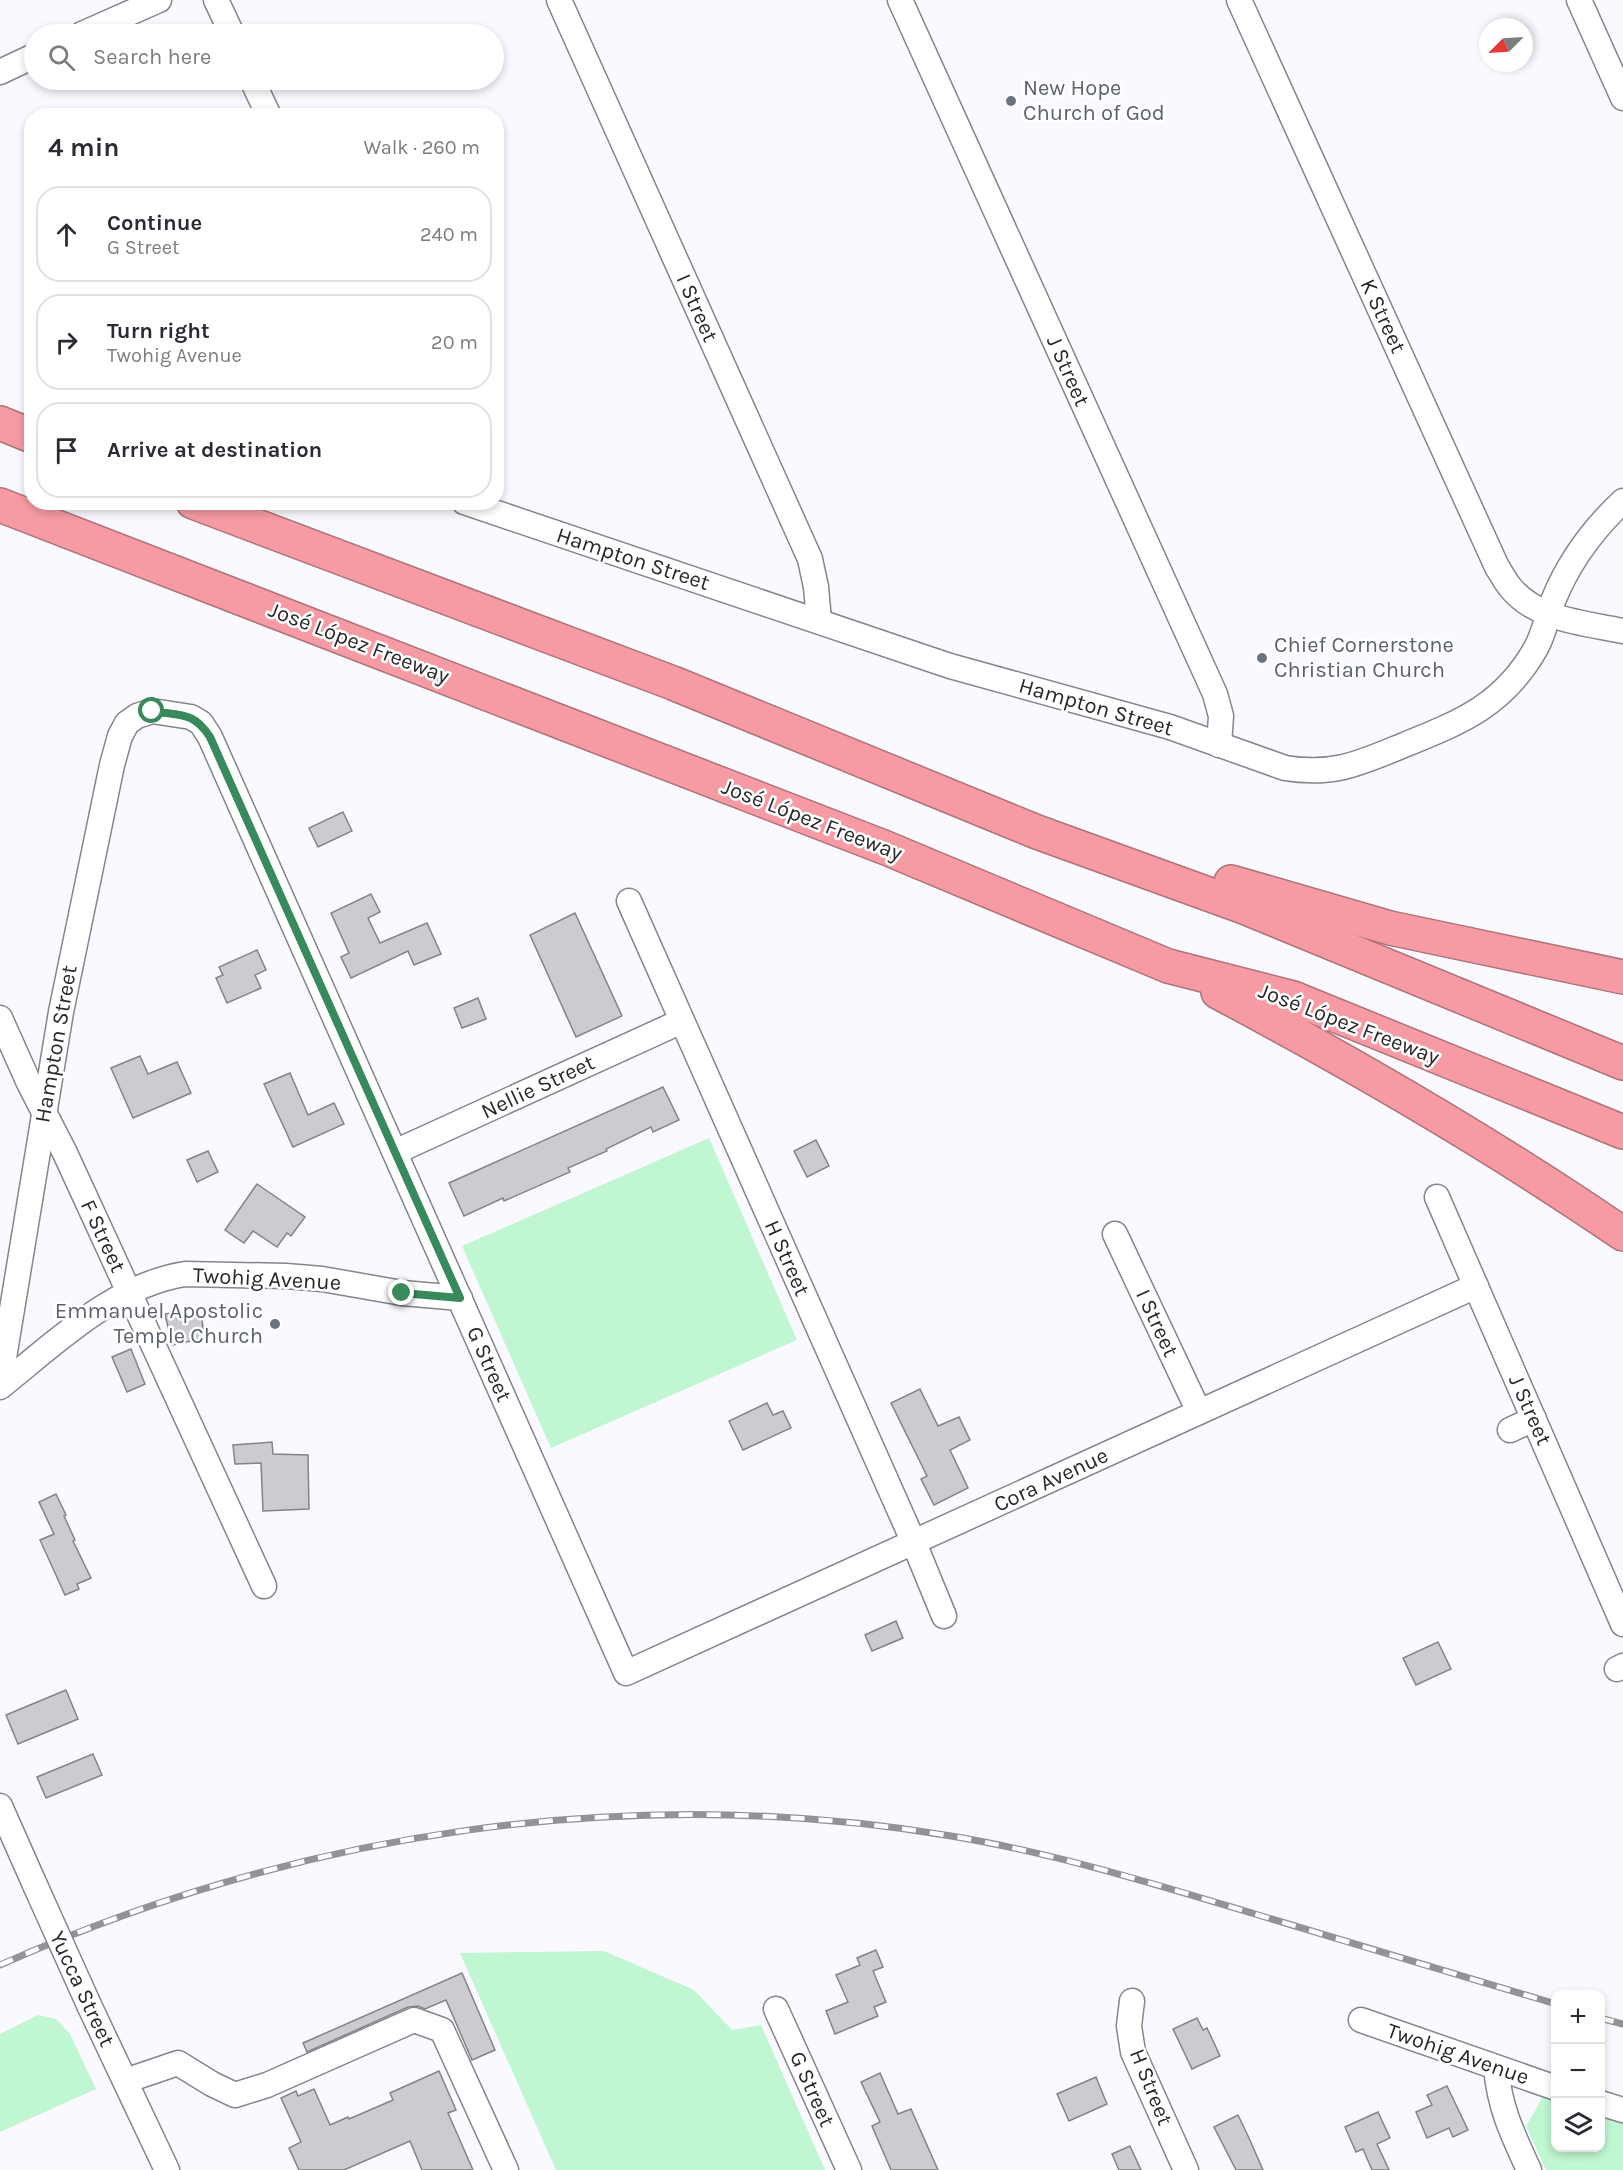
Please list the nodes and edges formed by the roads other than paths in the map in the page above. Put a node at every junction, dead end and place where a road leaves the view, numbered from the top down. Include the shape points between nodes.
1 (159, 0) edge
2 (216, 0) edge
3 (559, 0) edge
4 (900, 0) edge
5 (1239, 0) edge
6 (1579, 0) edge
7 (105, 24) edge
8 (227, 24) edge
9 (24, 61) edge
10 (0, 72) edge
11 (256, 90) edge
12 (1623, 98) edge
13 (264, 108) edge
14 (0, 423) edge
15 (24, 433) edge
16 (1623, 501) edge
17 (0, 505) edge
18 (214, 510) edge
19 (488, 510) edge
20 (1548, 614) junction
21 (819, 620) junction
22 (1623, 632) edge
23 (137, 716) joint
24 (1219, 745) junction
25 (1061, 841) junction
26 (629, 901) dead end
27 (1168, 966) junction
28 (1623, 977) edge
29 (0, 1018) edge
30 (682, 1021) junction
31 (1623, 1063) edge
32 (44, 1112) junction
33 (1623, 1132) edge
34 (395, 1152) junction
35 (1437, 1197) dead end
36 (1115, 1234) dead end
37 (1623, 1234) edge
38 (1476, 1286) junction
39 (129, 1292) junction
40 (460, 1298) junction
41 (0, 1382) edge
42 (0, 1387) edge
43 (1199, 1412) junction
44 (1534, 1419) junction
45 (1510, 1430) dead end
46 (914, 1543) junction
47 (264, 1586) dead end
48 (944, 1616) dead end
49 (1623, 1624) edge
50 (626, 1673) joint
51 (0, 1806) edge
52 (1132, 2001) dead end
53 (776, 2009) dead end
54 (1361, 2020) dead end
55 (1496, 2068) junction
56 (125, 2080) junction
57 (1551, 2086) edge
58 (1605, 2105) edge
59 (1623, 2110) edge
60 (166, 2170) edge
61 (506, 2170) edge
62 (849, 2170) edge
63 (1186, 2170) edge
64 (1529, 2170) edge

1 - 7 street
2 - 8 street
3 - 21 street, I Street via 810,559
4 - 24 street, J Street via 1215,694 1221,716
5 - 20 street, K Street via 1497,567 1509,587
6 - 12 street
9 - 10 street
11 - 13 street
14 - 15 highway
16 - 20 street, Hampton Street via 1584,541
17 - 27 highway, José López Freeway via 886,848
18 - 25 highway via 673,683
19 - 21 street, Hampton Street
20 - 22 street, K Street
20 - 24 street, Hampton Street via 1537,647 1501,694 1461,722 1355,765 1331,771 1305,771
21 - 24 street, Hampton Street via 950,666 1170,727
23 - 32 street, Hampton Street via 127,723 120,736 112,765
23 - 34 street, G Street via 152,711 191,717 201,723 210,737
25 - 28 highway via 1183,866 1390,928
25 - 31 highway via 1244,907
26 - 30 street, H Street
27 - 33 highway, José López Freeway via 1293,998
27 - 37 highway via 1370,1075
29 - 32 street, F Street
30 - 34 street, Nellie Street
30 - 46 street, H Street
32 - 39 street, F Street
32 - 41 street, Hampton Street
34 - 40 street, G Street
35 - 38 street, J Street
36 - 43 street, I Street
38 - 43 street, Cora Avenue
38 - 44 street, J Street
39 - 40 street, Twohig Avenue via 185,1274 322,1279
39 - 42 street, Twohig Avenue via 66,1334
39 - 47 street, F Street
40 - 50 street, G Street
43 - 46 street, Cora Avenue
44 - 45 street
44 - 49 street, J Street
46 - 48 street, H Street
46 - 50 street, Cora Avenue
51 - 56 street, Yucca Street, bridge
52 - 63 street, H Street via 1129,2026 1133,2052
53 - 62 street, G Street
54 - 55 street, Twohig Avenue
55 - 57 street, Twohig Avenue
55 - 64 street via 1505,2117
56 - 60 street, Yucca Street
56 - 61 street via 178,2063 235,2095 267,2085 414,2020 442,2030
58 - 59 street

